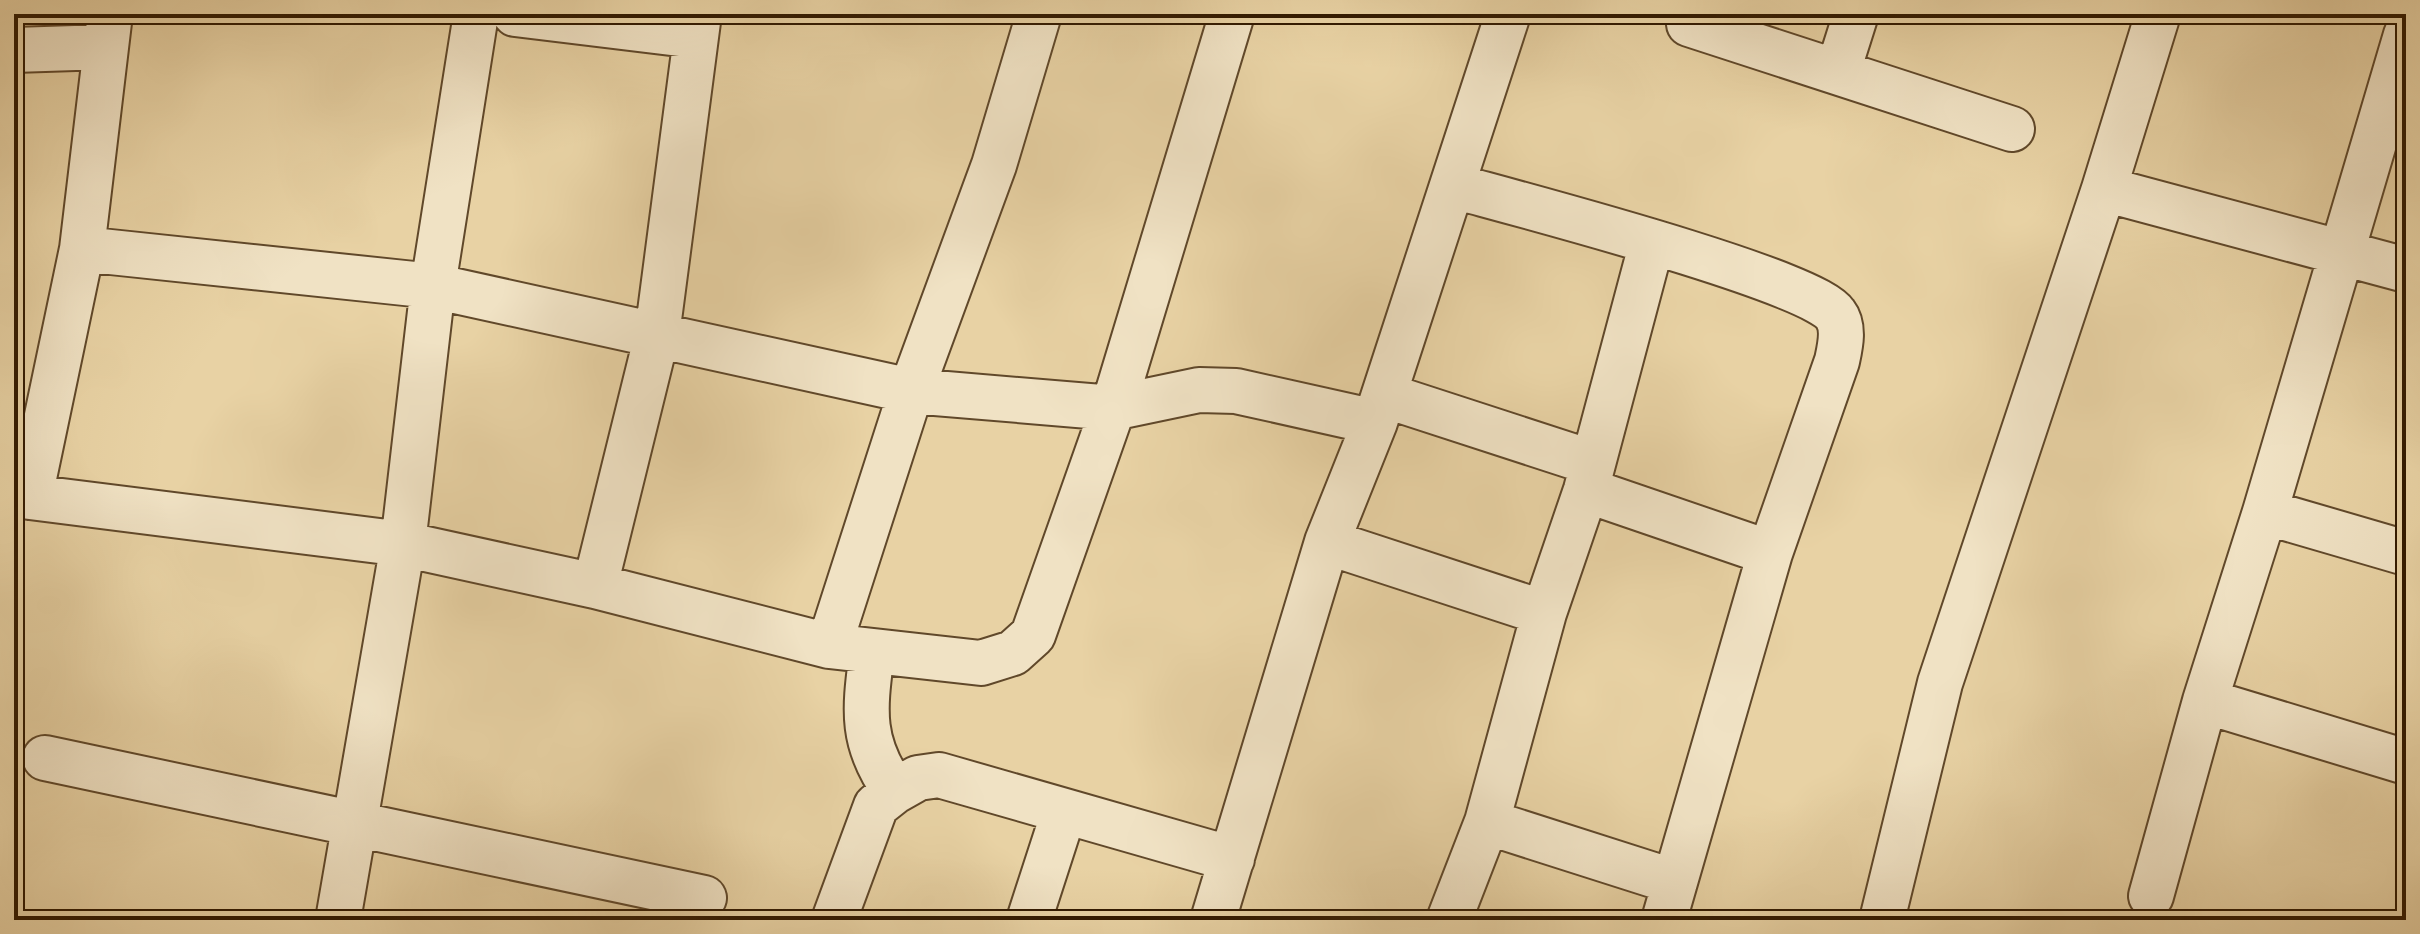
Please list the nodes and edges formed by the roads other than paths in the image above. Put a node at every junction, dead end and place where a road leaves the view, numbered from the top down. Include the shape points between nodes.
1 (476, 14) edge
2 (515, 14) edge
3 (1039, 14) edge
4 (1232, 14) edge
5 (1508, 14) edge
6 (1856, 14) edge
7 (2158, 14) edge
8 (1689, 24) dead end
9 (698, 25) edge
10 (108, 30) edge
11 (2406, 35) edge
12 (14, 50) edge
13 (1838, 71) junction
14 (2012, 129) dead end
15 (1454, 186) junction
16 (2104, 189) junction
17 (1652, 242) junction
18 (82, 249) junction
19 (2341, 250) junction
20 (2406, 270) edge
21 (433, 286) junction
22 (657, 335) junction
23 (911, 391) junction
24 (1113, 408) junction
25 (1380, 409) junction
26 (30, 418) edge
27 (1590, 476) junction
28 (22, 496) edge
29 (2265, 512) junction
30 (1327, 542) junction
31 (403, 544) junction
32 (1770, 553) junction
33 (2406, 553) edge
34 (595, 586) junction
35 (1544, 613) junction
36 (829, 646) junction
37 (872, 651) junction
38 (2205, 701) junction
39 (45, 758) dead end
40 (2406, 762) edge
41 (895, 791) junction
42 (1064, 812) junction
43 (1487, 822) junction
44 (354, 826) junction
45 (1232, 859) junction
46 (2151, 896) dead end
47 (704, 898) dead end
48 (1669, 901) edge
49 (338, 920) edge
50 (834, 920) edge
51 (1029, 920) edge
52 (1213, 920) edge
53 (1449, 920) edge
54 (1882, 920) edge

1 - 21 street
2 - 9 street
3 - 23 street via 994,165
4 - 24 street
5 - 15 street
6 - 13 street
7 - 16 street
8 - 13 street
9 - 22 street
10 - 12 street
10 - 18 street
11 - 19 street
13 - 14 street
15 - 17 street
15 - 25 street
16 - 19 street
16 - 54 street via 1940,683
17 - 27 street
17 - 32 street via 1808,295 1835,314 1842,338 1837,361
18 - 21 street
18 - 26 street
19 - 20 street
19 - 29 street
21 - 22 street
21 - 31 street
22 - 23 street
22 - 34 street
23 - 24 street
23 - 36 street
24 - 25 street via 1199,390
24 - 37 street via 1033,635 1013,653 981,663
25 - 27 street
25 - 30 street
26 - 28 street
27 - 32 street
27 - 35 street
28 - 31 street
29 - 33 street
29 - 38 street
30 - 35 street
30 - 45 street
31 - 34 street
31 - 44 street
32 - 48 street
34 - 36 street
35 - 43 street
36 - 37 street
37 - 41 street via 865,714 869,743
38 - 40 street
38 - 46 street
39 - 44 street
41 - 42 street via 918,778 939,775
41 - 50 street via 876,806
42 - 45 street
42 - 51 street
43 - 48 street
43 - 53 street
44 - 47 street
44 - 49 street
45 - 52 street

